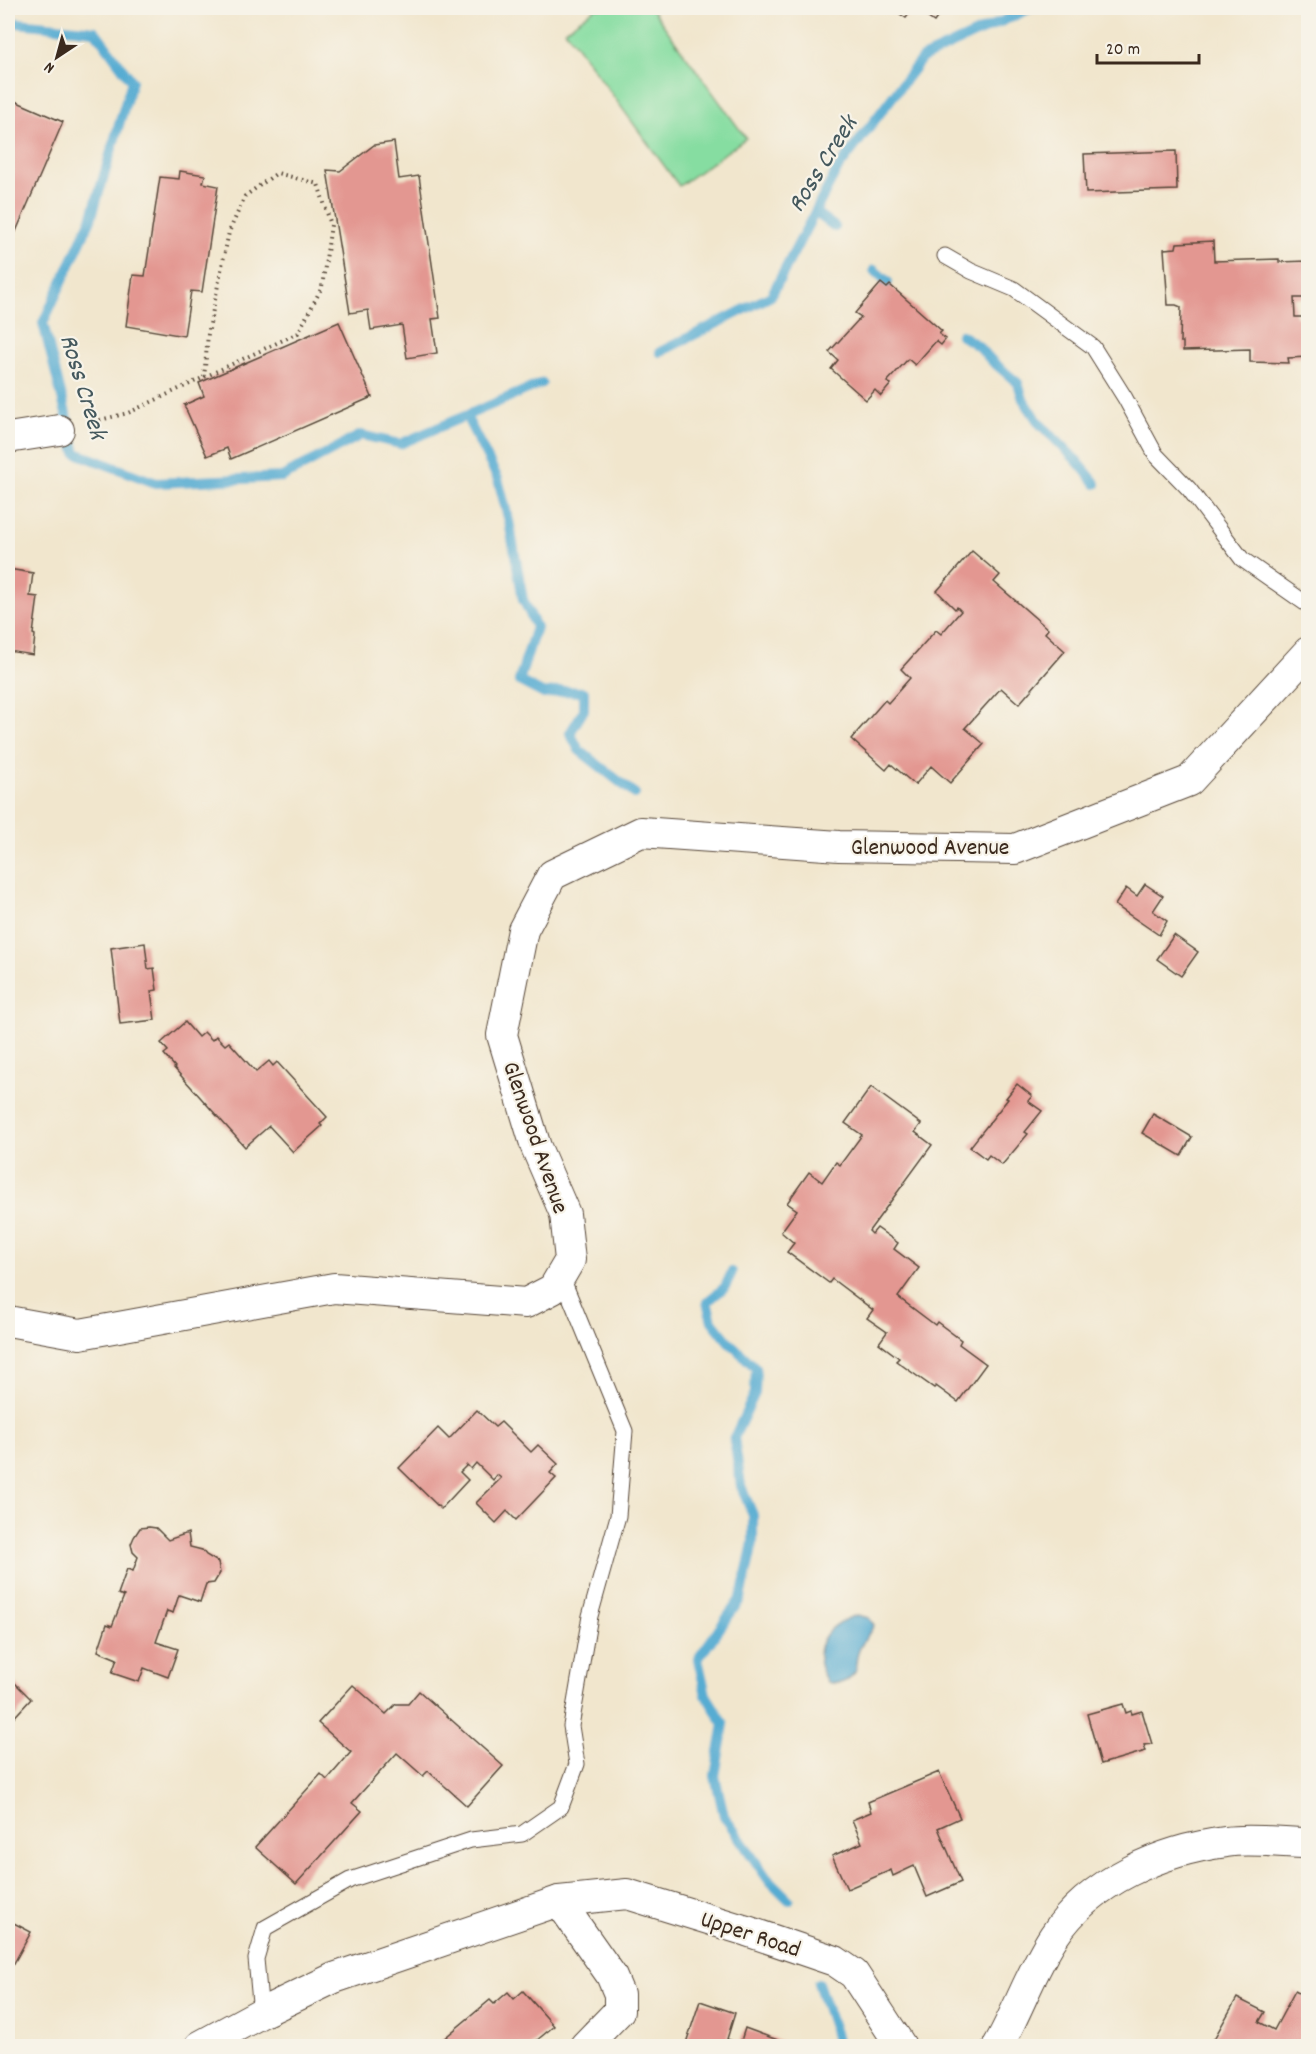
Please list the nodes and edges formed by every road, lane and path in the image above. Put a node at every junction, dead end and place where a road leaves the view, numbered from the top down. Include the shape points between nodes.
1 (945, 256) dead end
2 (204, 378) junction
3 (92, 422) dead end
4 (59, 430) dead end
5 (8, 438) edge
6 (1308, 605) edge
7 (1308, 652) edge
8 (561, 1275) junction
9 (8, 1321) edge
10 (1308, 1843) edge
11 (559, 1901) junction
12 (261, 2013) junction
13 (200, 2046) edge
14 (585, 2046) edge
15 (901, 2046) edge
16 (998, 2046) edge

1 - 6 lane via 1014,288 1093,347 1156,455 1189,489 1242,559
2 - 2 path via 298,333 322,287 331,225 318,184 277,173 245,196 229,232 208,334
2 - 3 path via 128,413
4 - 5 street
7 - 8 street, Glenwood Avenue via 1189,781 1015,849 839,846 641,832 552,875 523,930 502,1035 536,1147 566,1214 570,1260
8 - 9 street, Glenwood Avenue via 553,1289 526,1303 334,1288 80,1334
8 - 12 lane via 625,1431 618,1516 590,1616 572,1726 577,1764 561,1807 522,1834 471,1840 350,1880 265,1928 256,1959
10 - 16 street via 1227,1841 1174,1853 1130,1871 1088,1898 1055,1934
11 - 12 street, Upper Road via 334,1978
11 - 14 street via 611,1975 619,1994 619,2011
11 - 15 street, Upper Road via 627,1894 835,1960 854,1974
12 - 13 street, Upper Road

